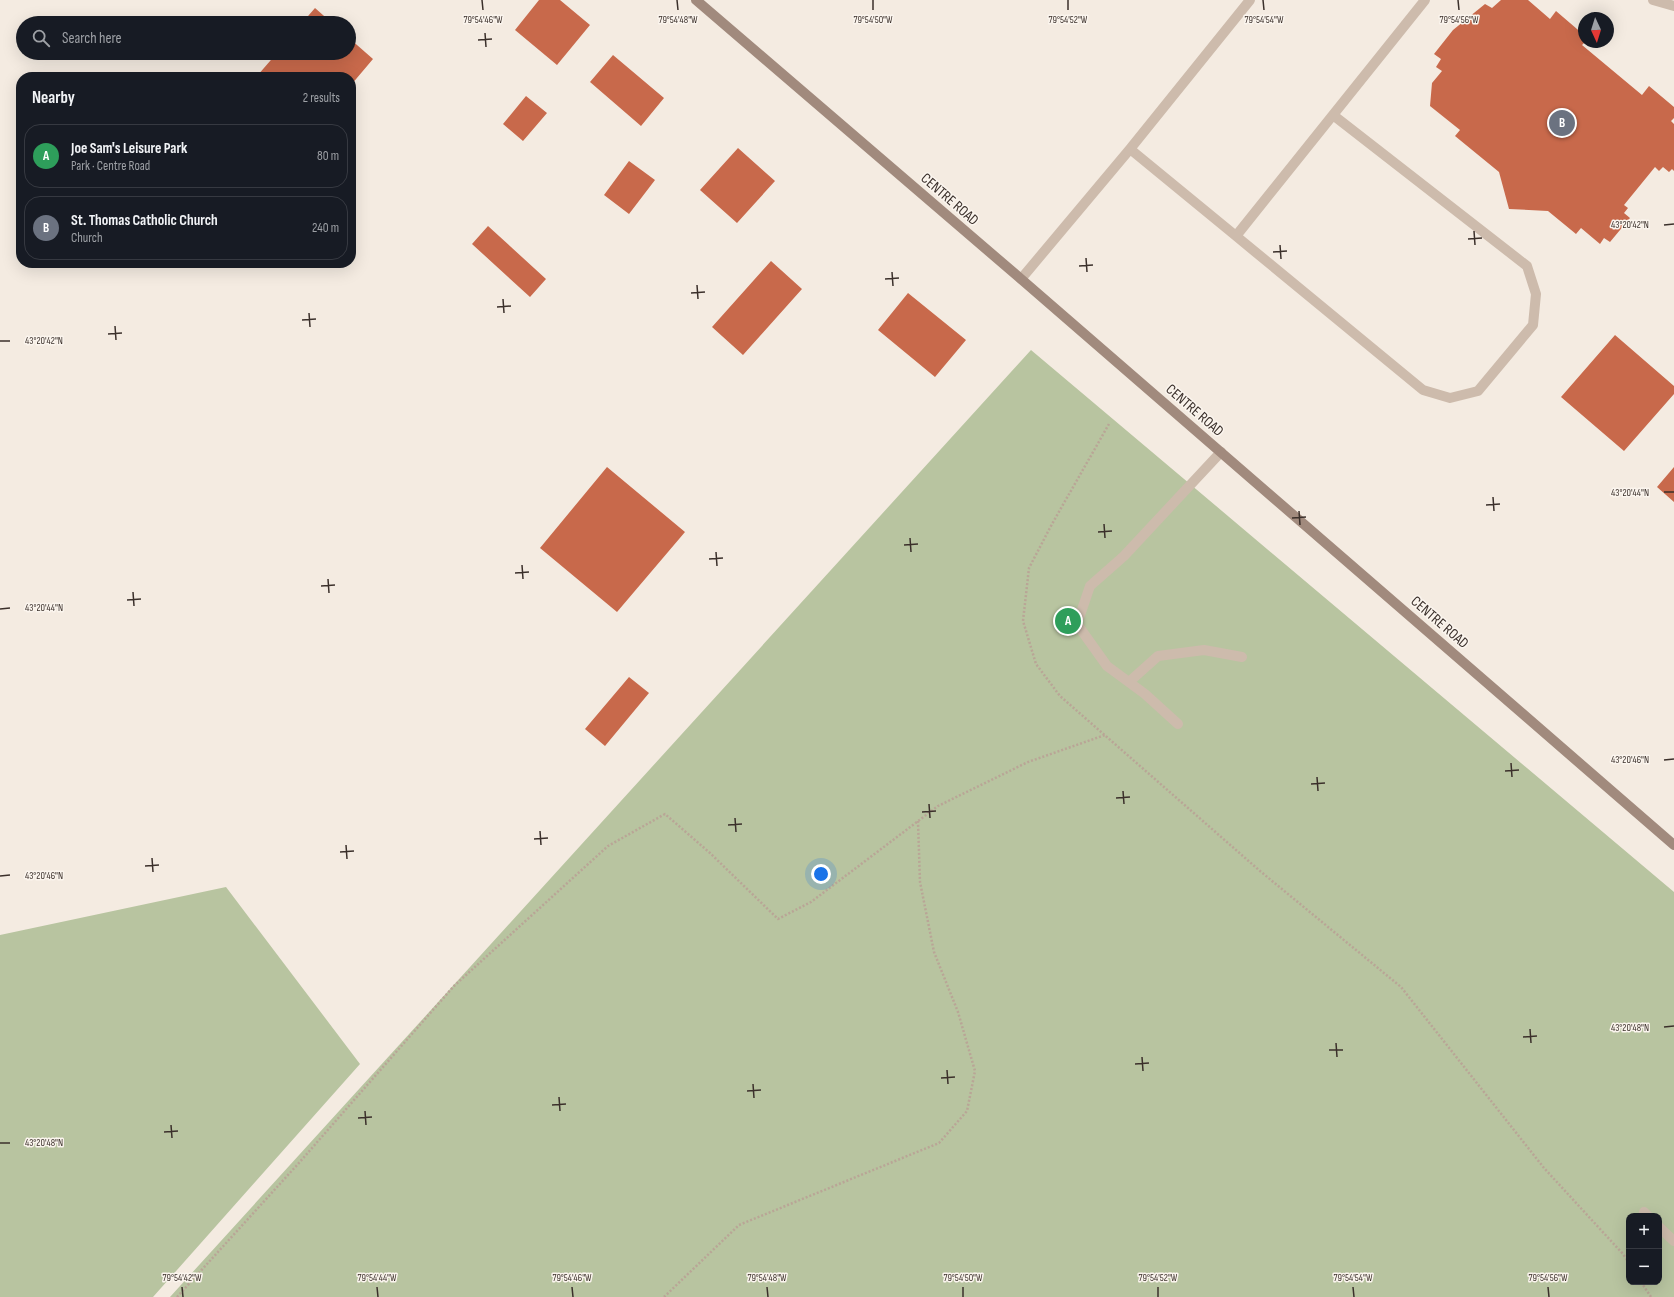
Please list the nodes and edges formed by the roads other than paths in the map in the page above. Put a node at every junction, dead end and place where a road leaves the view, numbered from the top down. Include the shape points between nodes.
1 (696, 0) edge
2 (1250, 0) edge
3 (1425, 0) edge
4 (1653, 0) edge
5 (1674, 6) edge
6 (1333, 115) junction
7 (1130, 149) junction
8 (1236, 236) junction
9 (1021, 279) junction
10 (1221, 452) junction
11 (1242, 657) dead end
12 (1129, 682) junction
13 (1178, 724) dead end
14 (1674, 845) edge
15 (1662, 1230) edge
16 (1674, 1241) edge

1 - 9 main road, CENTRE ROAD
2 - 7 lane
3 - 6 lane
4 - 5 lane
6 - 8 lane
6 - 8 lane via 1527,266 1536,294 1532,325 1528,331 1478,391 1450,398 1423,390
7 - 8 lane
7 - 9 lane
9 - 10 main road, CENTRE ROAD
10 - 12 lane via 1124,556 1090,586 1078,624 1107,666
10 - 14 main road, CENTRE ROAD
11 - 12 lane via 1204,650 1158,656
12 - 13 lane
15 - 16 lane

